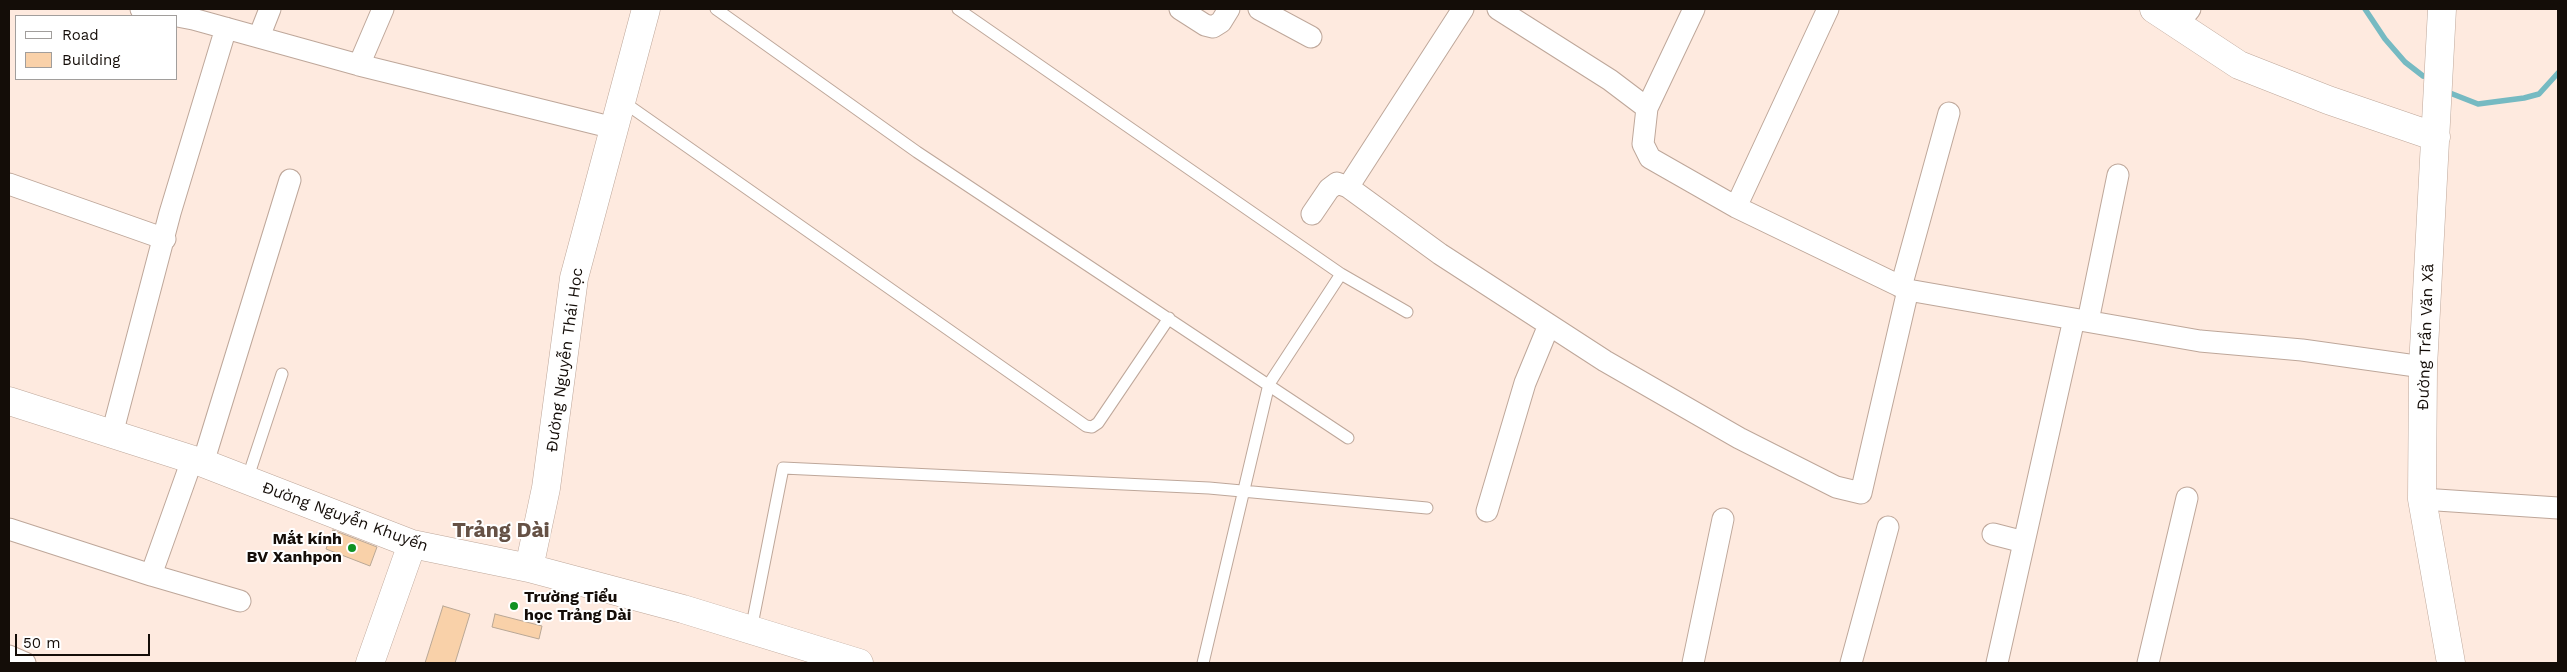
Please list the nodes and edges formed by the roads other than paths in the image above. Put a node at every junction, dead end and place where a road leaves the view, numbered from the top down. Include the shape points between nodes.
1 (141, 9) edge
2 (270, 9) edge
3 (383, 9) edge
4 (646, 9) edge
5 (716, 9) edge
6 (958, 9) edge
7 (1180, 9) edge
8 (1229, 9) edge
9 (1259, 9) edge
10 (1462, 9) edge
11 (1498, 9) edge
12 (1694, 9) edge
13 (1828, 9) edge
14 (2154, 9) edge
15 (2442, 9) edge
16 (195, 14) edge
17 (2184, 17) edge
18 (226, 28) junction
19 (259, 37) junction
20 (1311, 37) dead end
21 (359, 65) junction
22 (621, 100) junction
23 (1647, 108) junction
24 (1948, 113) dead end
25 (614, 128) junction
26 (2436, 137) junction
27 (2118, 175) dead end
28 (290, 180) dead end
29 (9, 184) edge
30 (1348, 187) junction
31 (1736, 207) junction
32 (1312, 214) dead end
33 (164, 239) junction
34 (1341, 274) junction
35 (1905, 289) junction
36 (1407, 312) dead end
37 (1168, 318) junction
38 (2081, 320) junction
39 (1548, 325) junction
40 (2424, 367) junction
41 (282, 374) dead end
42 (1268, 384) junction
43 (9, 401) edge
44 (112, 434) junction
45 (1348, 438) dead end
46 (198, 462) junction
47 (247, 480) junction
48 (1242, 492) junction
49 (2187, 498) dead end
50 (2422, 499) junction
51 (1427, 508) dead end
52 (2558, 508) edge
53 (1487, 511) dead end
54 (1723, 519) dead end
55 (1888, 527) dead end
56 (10, 531) edge
57 (1993, 534) dead end
58 (2024, 542) junction
59 (412, 544) junction
60 (529, 568) junction
61 (151, 575) junction
62 (240, 602) dead end
63 (751, 630) junction
64 (9, 656) edge
65 (25, 663) edge
66 (370, 663) edge
67 (859, 663) edge
68 (1203, 663) edge
69 (1693, 663) edge
70 (1852, 663) edge
71 (1997, 663) edge
72 (2148, 663) edge
73 (2451, 663) edge

1 - 16 street
2 - 19 street
3 - 21 street
4 - 22 street, Đường Nguyễn Thái Học
5 - 37 lane via 917,152
6 - 34 lane
7 - 8 street via 1213,27 1221,22
9 - 20 street
10 - 30 street
11 - 23 street via 1610,80
12 - 23 street
13 - 31 street
14 - 17 street
15 - 26 street, Đường Trần Văn Xã
16 - 18 street
17 - 26 street via 2239,65
18 - 19 street
18 - 33 street
19 - 21 street
21 - 25 street
22 - 25 street, Đường Nguyễn Thái Học
22 - 37 lane via 1086,426 1098,423
23 - 31 street via 1643,144 1650,158
24 - 35 street
25 - 60 street, Đường Nguyễn Thái Học via 574,278 546,488
26 - 40 street, Đường Trần Văn Xã
27 - 38 street
28 - 46 street
29 - 33 street
30 - 32 street via 1337,183 1329,189
30 - 39 street via 1440,254
31 - 35 street
33 - 44 street
34 - 36 lane
34 - 42 lane
35 - 38 street
35 - 39 street via 1860,493 1836,487 1739,438
37 - 42 lane
38 - 40 street via 2200,341 2302,350
38 - 58 street
39 - 53 street via 1525,383
40 - 50 street, Đường Trần Văn Xã
41 - 47 lane
42 - 45 lane
42 - 48 lane
43 - 44 street, Đường Nguyễn Khuyến
44 - 46 street, Đường Nguyễn Khuyến
46 - 47 street, Đường Nguyễn Khuyến
46 - 61 street
47 - 59 street, Đường Nguyễn Khuyến
48 - 51 lane
48 - 63 lane via 783,468
48 - 68 lane
49 - 72 street
50 - 52 street
50 - 73 street, Đường Trần Văn Xã
54 - 69 street
55 - 70 street
56 - 61 street
57 - 58 street
58 - 71 street
59 - 60 street, Đường Nguyễn Khuyến
59 - 66 street
60 - 63 street, Đường Nguyễn Khuyến
61 - 62 street
63 - 67 street, Đường Nguyễn Khuyến
64 - 65 street

